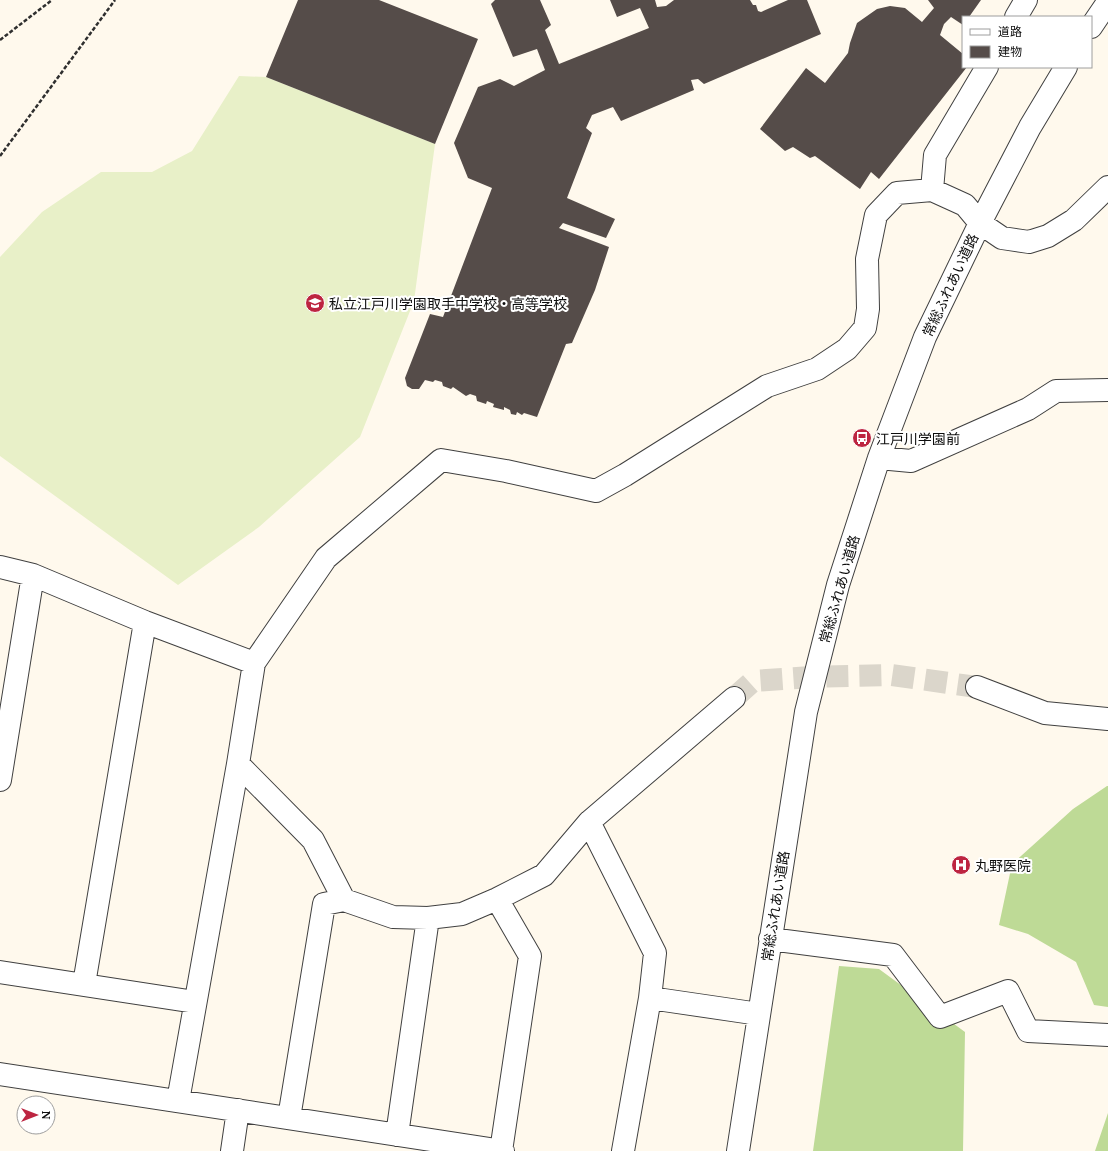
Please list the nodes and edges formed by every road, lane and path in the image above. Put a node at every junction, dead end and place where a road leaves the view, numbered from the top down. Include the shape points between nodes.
1 (52, 0) edge
2 (115, 0) edge
3 (1026, 0) edge
4 (1108, 2) edge
5 (1017, 16) edge
6 (1092, 26) edge
7 (0, 40) edge
8 (985, 68) edge
9 (1065, 68) edge
10 (0, 156) edge
11 (1108, 188) edge
12 (932, 190) junction
13 (980, 222) junction
14 (1108, 390) edge
15 (878, 458) junction
16 (0, 567) edge
17 (33, 575) junction
18 (145, 622) junction
19 (254, 663) junction
20 (977, 687) tunnel mouth
21 (734, 698) tunnel mouth
22 (1108, 719) edge
23 (238, 764) junction
24 (0, 780) edge
25 (589, 822) junction
26 (497, 899) junction
27 (344, 900) junction
28 (428, 918) junction
29 (770, 939) junction
30 (0, 972) edge
31 (84, 984) junction
32 (650, 998) junction
33 (195, 1002) junction
34 (759, 1014) junction
35 (1108, 1035) edge
36 (0, 1074) edge
37 (178, 1101) junction
38 (238, 1110) junction
39 (289, 1118) junction
40 (397, 1135) junction
41 (232, 1151) edge
42 (502, 1151) edge
43 (623, 1151) edge
44 (738, 1151) edge

1 - 7 path
2 - 10 path
3 - 5 street
4 - 6 street
8 - 12 street via 935,155
9 - 13 street, 常総ふれあい道路 via 1030,127
11 - 13 street via 1074,220 1048,236 1029,242 1002,238
12 - 13 street via 965,205
12 - 19 street via 898,193 876,215 867,259 868,309 865,328 848,349 817,369 767,386 596,491 441,460 326,558
13 - 15 street, 常総ふれあい道路 via 925,337
14 - 15 street via 1056,390 1028,409 911,461
15 - 29 street, 常総ふれあい道路 via 838,585 806,712
16 - 17 street
17 - 18 street
17 - 24 street
18 - 19 street
18 - 31 street
19 - 23 street
20 - 22 street via 1045,712
21 - 25 street
23 - 27 street via 313,840
23 - 33 street
25 - 26 street via 544,875
25 - 32 street via 655,953
26 - 28 street via 462,914
26 - 42 street via 530,956
27 - 28 street via 393,917
27 - 39 street via 324,904
28 - 40 street
29 - 34 street, 常総ふれあい道路
29 - 35 street via 893,955 940,1017 1008,991 1028,1031
30 - 31 street
31 - 33 street
32 - 34 street
32 - 43 street
33 - 37 street
34 - 44 street, 常総ふれあい道路
36 - 37 street
37 - 38 street
38 - 39 street
38 - 41 street
39 - 40 street
40 - 42 street

